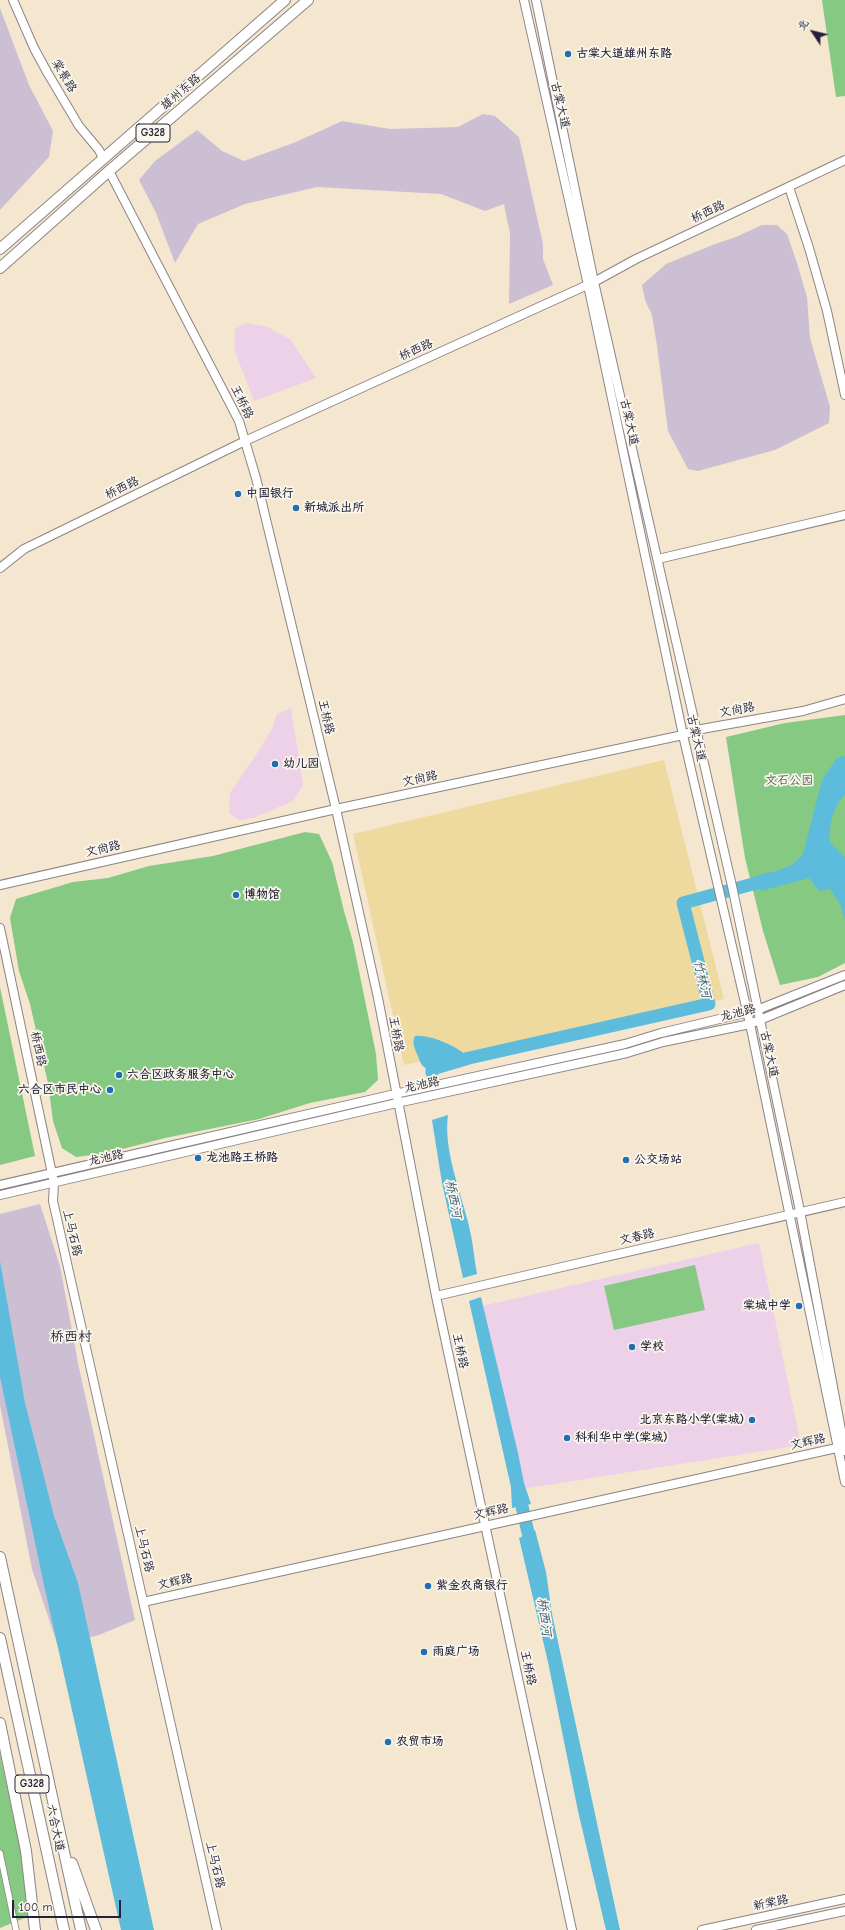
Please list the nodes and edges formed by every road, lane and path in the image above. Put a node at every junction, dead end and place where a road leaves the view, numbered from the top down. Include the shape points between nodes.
1 (13, 0) edge
2 (285, 0) edge
3 (308, 0) edge
4 (524, 0) edge
5 (536, 0) edge
6 (103, 158) junction
7 (845, 160) edge
8 (109, 171) junction
9 (789, 187) junction
10 (0, 249) edge
11 (0, 268) edge
12 (591, 283) junction
13 (845, 395) edge
14 (245, 441) junction
15 (845, 515) edge
16 (658, 559) junction
17 (0, 568) edge
18 (845, 699) edge
19 (696, 730) junction
20 (683, 736) junction
21 (336, 809) junction
22 (0, 885) edge
23 (0, 928) edge
24 (845, 975) edge
25 (845, 985) edge
26 (757, 1010) junction
27 (746, 1013) junction
28 (759, 1021) junction
29 (750, 1024) junction
30 (395, 1094) junction
31 (397, 1103) junction
32 (52, 1174) junction
33 (54, 1183) junction
34 (0, 1185) edge
35 (0, 1195) edge
36 (845, 1202) edge
37 (800, 1211) junction
38 (790, 1214) junction
39 (436, 1296) junction
40 (843, 1448) edge
41 (845, 1482) edge
42 (485, 1525) junction
43 (0, 1557) edge
44 (143, 1602) junction
45 (0, 1638) edge
46 (0, 1723) edge
47 (55, 1805) junction
48 (0, 1853) edge
49 (845, 1899) edge
50 (845, 1911) edge
51 (16, 1930) edge
52 (35, 1930) edge
53 (64, 1930) edge
54 (81, 1930) edge
55 (96, 1930) edge
56 (217, 1930) edge
57 (572, 1930) edge
58 (702, 1930) edge
59 (756, 1930) edge

1 - 6 street, 棠景路 via 47,72 79,126
2 - 6 highway, 雄州东路 / G328
3 - 8 highway, 雄州东路 / G328
4 - 12 street, 古棠大道
5 - 12 street, 古棠大道
6 - 10 highway, 雄州东路 / G328
7 - 9 street, 桥西路
8 - 11 highway, 雄州东路 / G328
8 - 14 street, 王桥路 via 239,421
9 - 12 street, 桥西路
9 - 13 street via 827,311
12 - 14 street, 桥西路
12 - 16 street, 古棠大道
12 - 20 street, 古棠大道
14 - 17 street, 桥西路 via 24,549
14 - 21 street, 王桥路
15 - 16 street
16 - 19 street, 古棠大道
18 - 19 street, 文尚路 via 803,711
19 - 20 street, 文尚路
19 - 26 street, 古棠大道
20 - 21 street, 文尚路
20 - 27 street, 古棠大道
21 - 22 street, 文尚路
21 - 30 street, 王桥路 via 378,998
23 - 32 street, 桥西路
24 - 26 street, 龙池路
25 - 28 street, 龙池路
26 - 27 street, 龙池路
26 - 28 street, 古棠大道
27 - 29 street, 古棠大道
27 - 30 street, 龙池路 via 625,1044
28 - 29 street, 龙池路
28 - 37 street, 古棠大道
29 - 31 street, 龙池路
29 - 38 street, 古棠大道
30 - 31 street, 王桥路
30 - 32 street, 龙池路
31 - 33 street, 龙池路
31 - 39 street, 王桥路
32 - 33 street, 上马石路
32 - 34 street, 龙池路
33 - 35 street, 龙池路
33 - 44 street, 上马石路 via 53,1201
36 - 37 street, 文春路
37 - 38 street, 文春路
37 - 40 street, 古棠大道
38 - 39 street, 文春路
38 - 40 street, 古棠大道
39 - 42 street, 王桥路
40 - 41 street, 古棠大道
40 - 42 street, 文辉路
42 - 44 street, 文辉路
42 - 57 street, 王桥路
43 - 47 highway, 六合大道 / G328
44 - 56 street, 上马石路
45 - 53 highway, 六合大道 / G328
46 - 52 highway via 26,1850
47 - 54 highway, G328
47 - 55 highway via 86,1906
48 - 51 street
49 - 58 street, 新棠路
50 - 59 street, 新棠路

